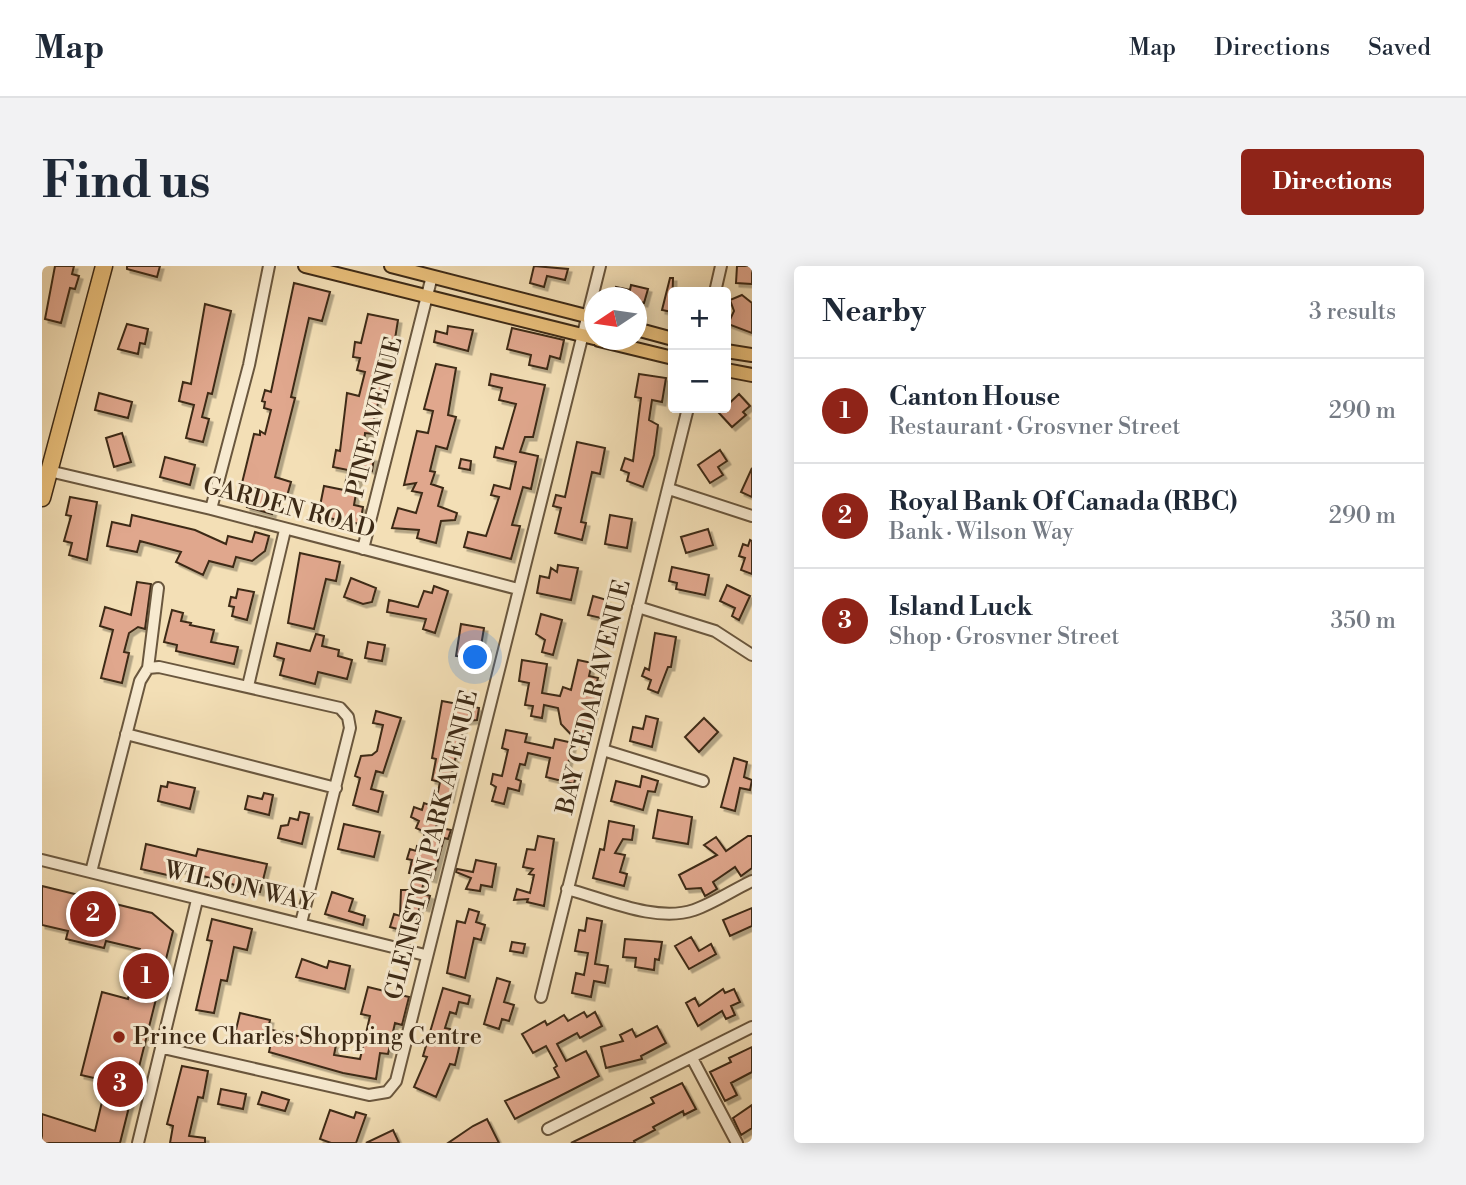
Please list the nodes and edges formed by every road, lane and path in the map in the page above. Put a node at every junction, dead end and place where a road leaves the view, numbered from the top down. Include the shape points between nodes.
1 (104, 266) edge
2 (270, 266) edge
3 (305, 266) edge
4 (391, 266) edge
5 (600, 266) edge
6 (721, 266) edge
7 (432, 276) junction
8 (596, 287) edge
9 (716, 287) edge
10 (428, 296) junction
11 (584, 315) edge
12 (647, 332) edge
13 (584, 336) edge
14 (668, 338) edge
15 (588, 350) edge
16 (641, 350) edge
17 (731, 352) edge
18 (752, 355) edge
19 (668, 357) edge
20 (731, 371) edge
21 (752, 375) edge
22 (687, 413) edge
23 (48, 471) junction
24 (669, 489) junction
25 (42, 498) edge
26 (211, 509) junction
27 (752, 516) edge
28 (285, 530) junction
29 (363, 550) junction
30 (159, 588) dead end
31 (518, 589) junction
32 (638, 607) junction
33 (752, 655) edge
34 (148, 668) junction
35 (248, 686) junction
36 (126, 734) junction
37 (603, 750) junction
38 (703, 781) dead end
39 (336, 788) junction
40 (42, 860) edge
41 (91, 872) junction
42 (752, 881) edge
43 (567, 889) junction
44 (197, 900) junction
45 (301, 923) junction
46 (425, 955) junction
47 (541, 997) dead end
48 (752, 1027) edge
49 (163, 1048) junction
50 (692, 1058) junction
51 (548, 1129) dead end
52 (138, 1143) edge
53 (737, 1143) edge

1 - 23 highway
2 - 26 street
3 - 10 main road
4 - 7 main road
5 - 8 street
6 - 9 street
7 - 10 street, PINE AVENUE
7 - 11 main road
10 - 13 main road
10 - 29 street, PINE AVENUE
12 - 14 main road
15 - 31 street, GLENISTON PARK AVENUE
16 - 19 main road
17 - 18 main road
20 - 21 main road
22 - 24 street, BAY CEDAR AVENUE
23 - 25 highway
23 - 26 street, GARDEN ROAD
24 - 27 street
24 - 32 street, BAY CEDAR AVENUE
26 - 28 street, GARDEN ROAD
28 - 29 street, GARDEN ROAD
28 - 35 street
29 - 31 street, GARDEN ROAD
30 - 34 street
31 - 46 street, GLENISTON PARK AVENUE
32 - 33 street via 715,631
32 - 37 street, BAY CEDAR AVENUE
34 - 35 street
34 - 36 street
35 - 39 street via 340,708 348,717 350,728
36 - 39 street
36 - 41 street
37 - 38 street
37 - 43 street, BAY CEDAR AVENUE
39 - 45 street
40 - 41 street, WILSON WAY
41 - 44 street, WILSON WAY
42 - 43 street via 694,910 676,913 659,913
43 - 47 street, BAY CEDAR AVENUE
44 - 45 street, WILSON WAY
44 - 49 street
45 - 46 street, WILSON WAY
46 - 49 street, GLENISTON PARK AVENUE via 396,1081 387,1092 369,1095
48 - 50 street
49 - 52 street
50 - 51 street
50 - 53 street

